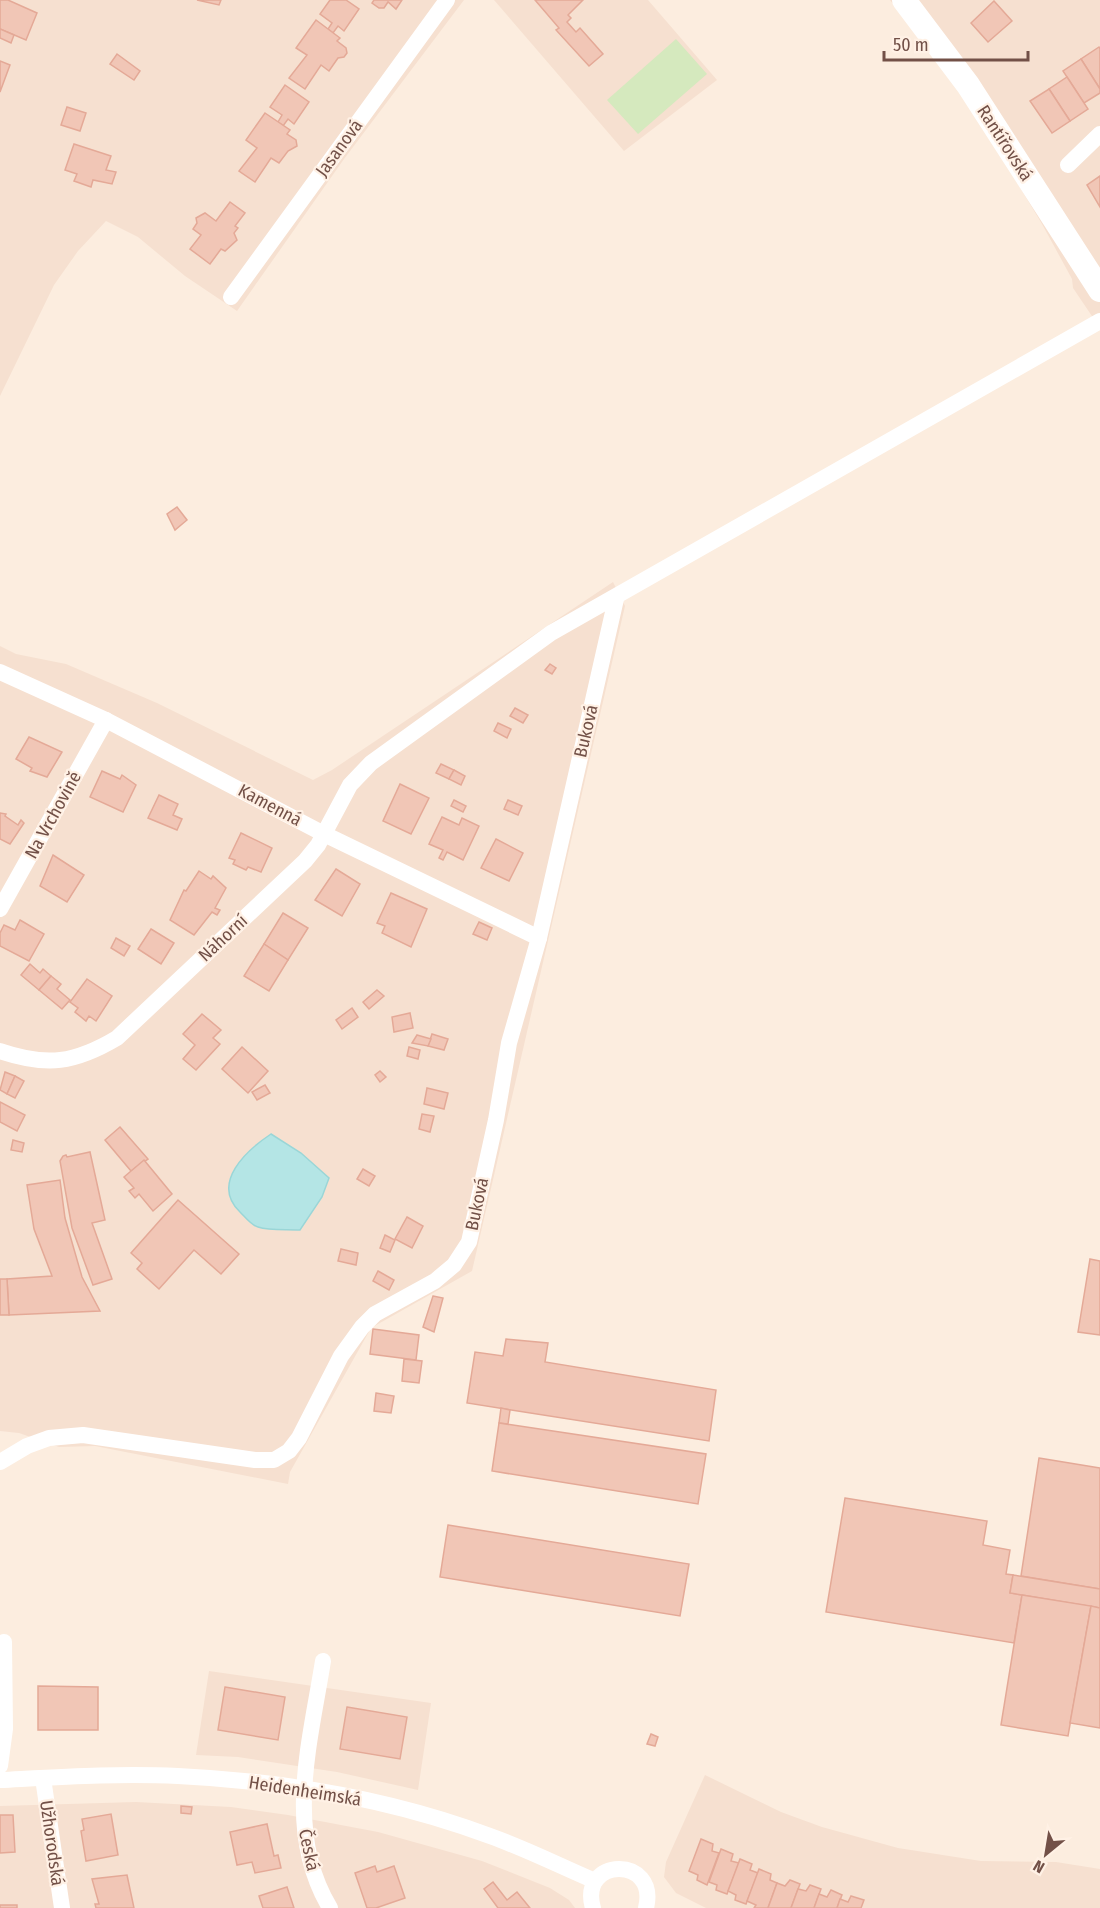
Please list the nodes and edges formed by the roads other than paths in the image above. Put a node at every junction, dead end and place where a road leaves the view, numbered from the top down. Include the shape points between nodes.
1 (447, 0) edge
2 (904, 0) edge
3 (1100, 134) edge
4 (1068, 165) dead end
5 (1100, 291) edge
6 (231, 297) dead end
7 (1100, 321) edge
8 (616, 599) junction
9 (0, 672) edge
10 (106, 720) junction
11 (324, 834) junction
12 (0, 909) edge
13 (539, 938) junction
14 (0, 1051) edge
15 (0, 1462) edge
16 (4, 1641) dead end
17 (323, 1661) dead end
18 (0, 1773) edge
19 (43, 1778) junction
20 (304, 1789) junction
21 (595, 1881) junction
22 (62, 1908) edge
23 (330, 1908) edge
24 (593, 1908) edge
25 (646, 1908) edge

1 - 6 street, Jasanová
2 - 5 street, Rantířovská via 968,85
3 - 4 street
7 - 8 street, Náhorní
8 - 11 street, Náhorní via 551,633 371,763 350,785
8 - 13 street, Buková
9 - 10 street, Kamenná
10 - 11 street, Kamenná
10 - 12 street, Na Vrchovině
11 - 13 street, Kamenná
11 - 14 street, Náhorní via 305,861 117,1038 90,1054 64,1060 39,1062
13 - 15 street, Buková via 509,1043 469,1242 454,1265 435,1281 375,1314 362,1327 341,1356 289,1451 274,1460 255,1460 83,1435 49,1438
16 - 18 street via 5,1729
17 - 20 street, Česká
18 - 19 street, Heidenheimská
19 - 20 street, Heidenheimská via 178,1776
19 - 22 street, Užhorodská
20 - 21 street, Heidenheimská via 379,1803 462,1826
20 - 23 street, Česká via 303,1832 309,1865
21 - 24 street
21 - 25 street via 609,1870 628,1869 647,1889

